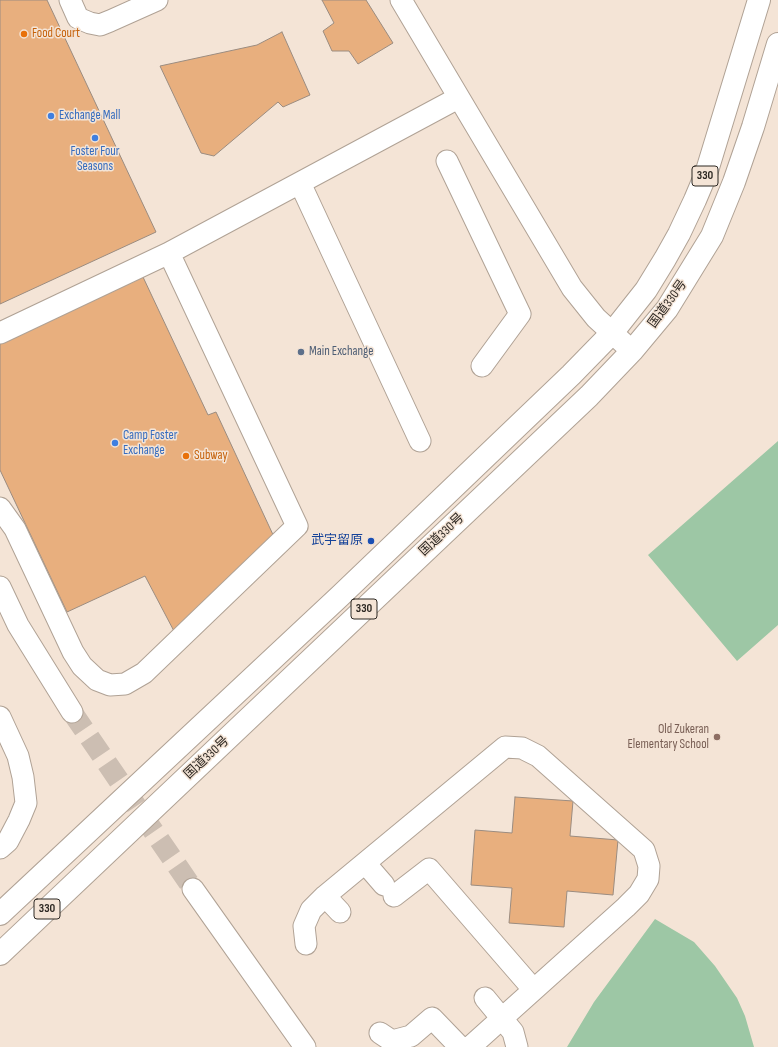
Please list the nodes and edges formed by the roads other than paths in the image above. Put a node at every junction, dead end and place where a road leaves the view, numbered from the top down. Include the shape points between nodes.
1 (70, 0) edge
2 (157, 0) edge
3 (400, 0) edge
4 (759, 0) edge
5 (778, 44) edge
6 (458, 98) junction
7 (447, 161) dead end
8 (300, 183) junction
9 (169, 253) junction
10 (0, 333) edge
11 (612, 333) junction
12 (632, 351) junction
13 (482, 366) dead end
14 (420, 441) dead end
15 (0, 508) edge
16 (0, 587) edge
17 (72, 712) tunnel mouth
18 (0, 717) edge
19 (0, 848) edge
20 (365, 863) junction
21 (193, 890) tunnel mouth
22 (325, 896) junction
23 (340, 912) dead end
24 (0, 914) edge
25 (306, 944) dead end
26 (0, 954) edge
27 (533, 989) junction
28 (484, 998) dead end
29 (502, 1018) junction
30 (380, 1033) dead end
31 (305, 1047) edge
32 (460, 1047) edge
33 (470, 1047) edge
34 (517, 1047) edge

1 - 2 lane via 78,18 100,24
3 - 6 lane
4 - 11 highway, 国道330号 / 330 via 710,160 695,200 679,234 646,290
5 - 12 highway, 国道330号 / 330 via 753,127 712,236 667,309
6 - 8 lane
6 - 11 lane via 572,288
7 - 13 lane via 520,314
8 - 9 lane
8 - 14 lane
9 - 10 lane
9 - 15 lane via 297,526 144,673 125,684 110,685 97,680 82,666 73,652 15,529
11 - 12 lane
11 - 24 highway, 国道330号 / 330 via 346,590
12 - 26 highway, 国道330号 / 330 via 589,396
16 - 17 lane via 18,625
18 - 19 lane via 18,756 26,803 8,841
20 - 22 lane
20 - 27 lane via 389,890 429,869
20 - 27 lane via 505,747 522,748 538,756 644,850 650,866 648,879 639,894
21 - 31 lane
22 - 23 lane
22 - 25 lane via 311,910 304,926
27 - 29 lane
28 - 29 lane
29 - 33 lane
29 - 34 lane via 513,1032
30 - 32 lane via 392,1041 411,1036 432,1018

